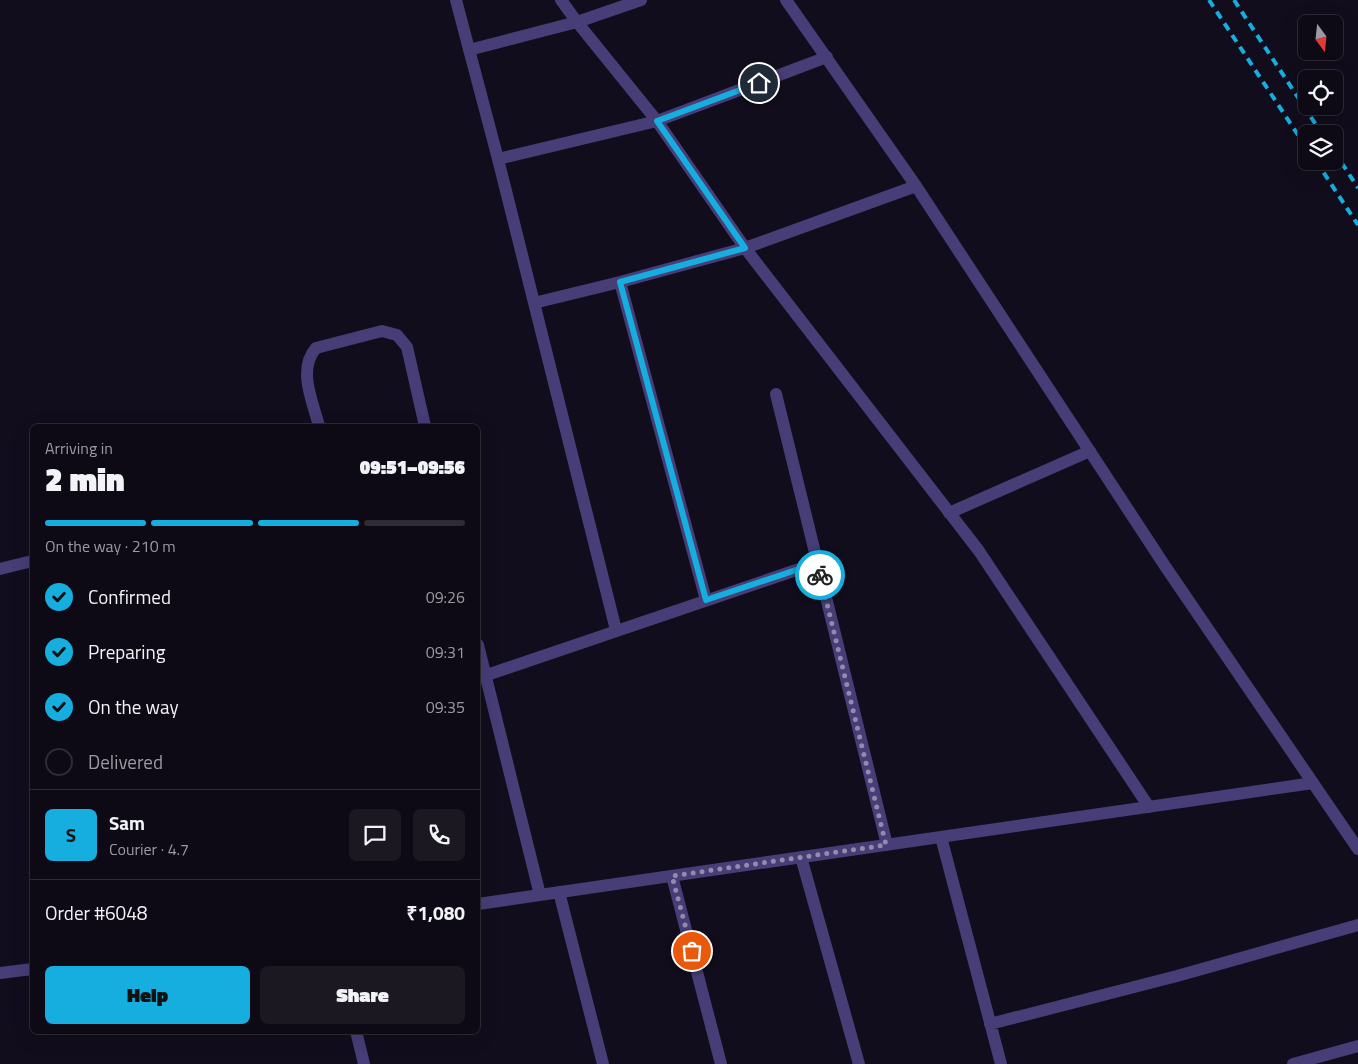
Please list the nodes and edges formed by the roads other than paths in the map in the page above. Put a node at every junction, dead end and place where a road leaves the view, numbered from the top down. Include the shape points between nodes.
1 (456, 0) edge
2 (561, 0) edge
3 (640, 0) edge
4 (786, 0) edge
5 (577, 22) junction
6 (469, 50) junction
7 (826, 58) junction
8 (657, 121) junction
9 (498, 159) junction
10 (916, 186) junction
11 (745, 248) junction
12 (620, 282) junction
13 (534, 302) junction
14 (776, 394) dead end
15 (319, 424) edge
16 (426, 424) edge
17 (1090, 451) junction
18 (950, 513) junction
19 (30, 562) edge
20 (817, 563) junction
21 (0, 569) edge
22 (706, 600) junction
23 (616, 630) junction
24 (481, 677) edge
25 (1313, 783) junction
26 (1149, 807) junction
27 (941, 837) junction
28 (886, 845) junction
29 (1358, 848) edge
30 (801, 857) junction
31 (672, 876) junction
32 (559, 892) junction
33 (540, 895) junction
34 (480, 904) edge
35 (1358, 925) edge
36 (30, 969) edge
37 (0, 973) edge
38 (990, 1024) junction
39 (357, 1034) edge
40 (1358, 1046) edge
41 (364, 1064) edge
42 (603, 1064) edge
43 (721, 1064) edge
44 (859, 1064) edge
45 (1000, 1064) edge
46 (1293, 1064) edge

1 - 6 street
2 - 5 street
3 - 5 street
4 - 7 street
5 - 6 street
5 - 8 street
6 - 9 street
7 - 8 street
7 - 10 street
8 - 9 street
8 - 11 street
9 - 13 street
10 - 11 street
10 - 17 street
11 - 12 street
11 - 18 street
12 - 13 street
12 - 22 street
13 - 23 street
14 - 20 street
15 - 16 street via 306,376 310,355 316,348 382,330 397,334 406,346
17 - 18 street
17 - 25 street
18 - 26 street via 979,551
19 - 21 street
20 - 22 street
20 - 28 street
22 - 23 street
23 - 24 street
24 - 33 street
25 - 26 street
25 - 29 street
26 - 27 street
27 - 28 street
27 - 38 street
28 - 30 street
30 - 31 street
30 - 44 street
31 - 32 street
31 - 43 street
32 - 33 street
32 - 42 street
33 - 34 street
35 - 38 street
36 - 37 street
38 - 45 street
39 - 41 street
40 - 46 street

